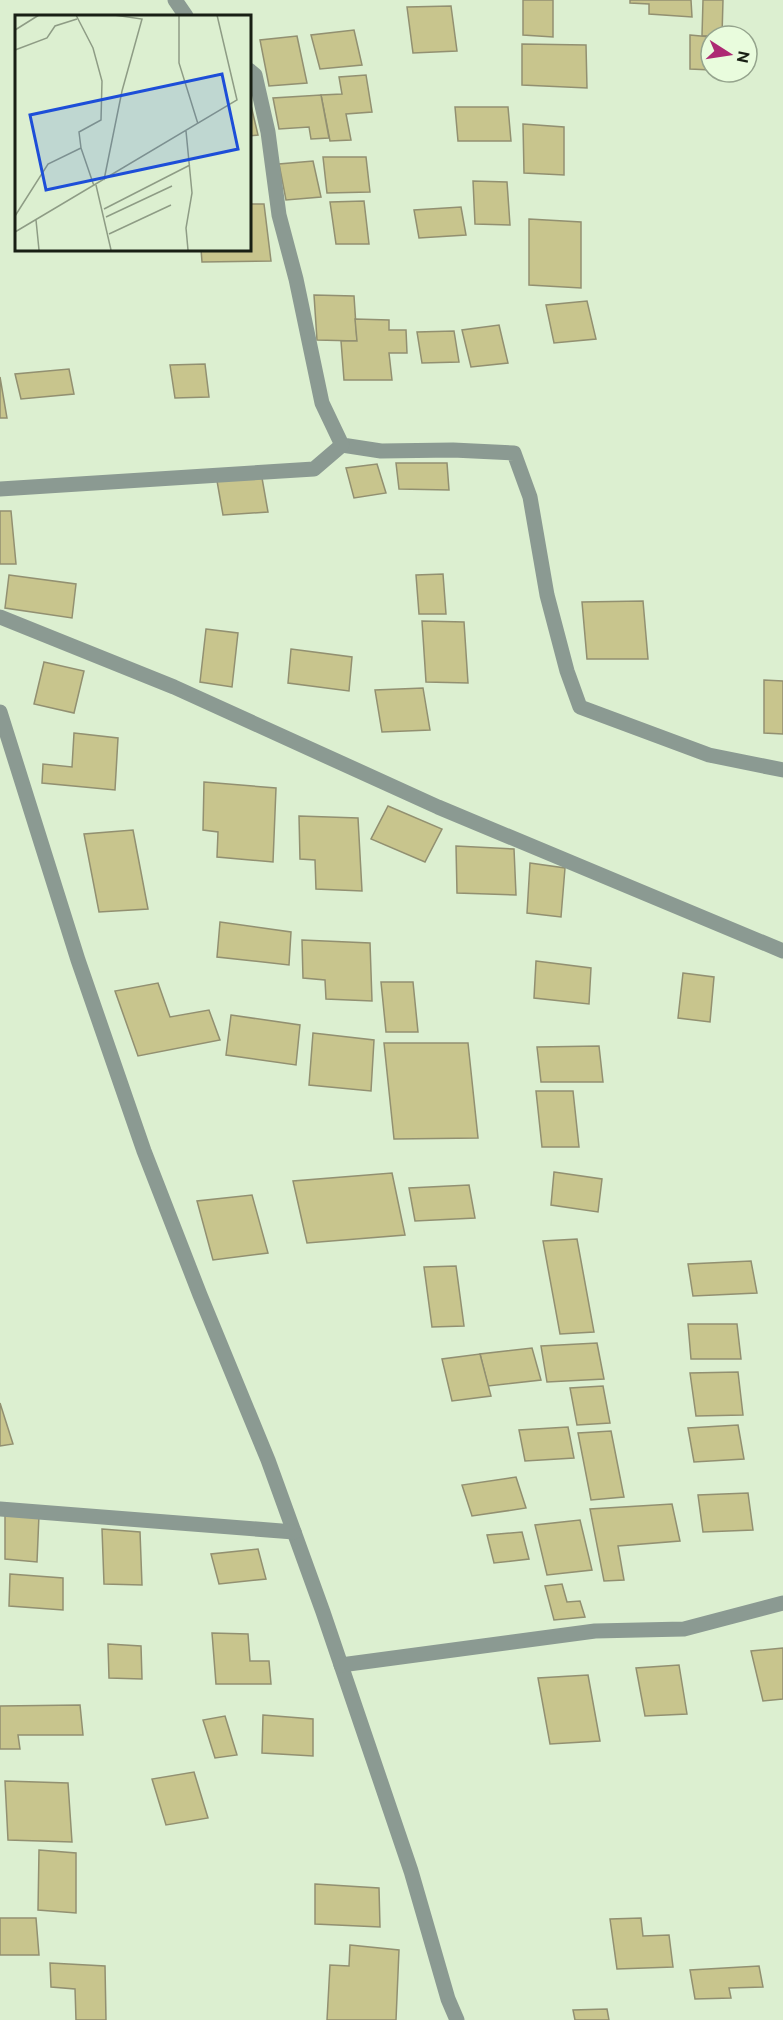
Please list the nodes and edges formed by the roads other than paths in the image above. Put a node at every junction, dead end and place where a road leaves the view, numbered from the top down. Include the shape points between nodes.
1 (175, 0) edge
2 (185, 15) edge
3 (250, 71) edge
4 (342, 445) junction
5 (0, 489) edge
6 (0, 617) edge
7 (0, 712) edge
8 (783, 770) edge
9 (783, 951) edge
10 (0, 1509) edge
11 (294, 1532) junction
12 (783, 1604) edge
13 (341, 1665) junction
14 (457, 2020) edge

1 - 2 street
3 - 4 street via 255,75 268,132 279,215 322,403
4 - 5 street via 314,468
4 - 8 street via 381,451 514,453 530,497 547,595 580,707 709,755
6 - 9 street via 174,687 438,807
7 - 11 street via 78,960 144,1150
10 - 11 street
11 - 13 street
12 - 13 street via 684,1629 595,1631
13 - 14 street

